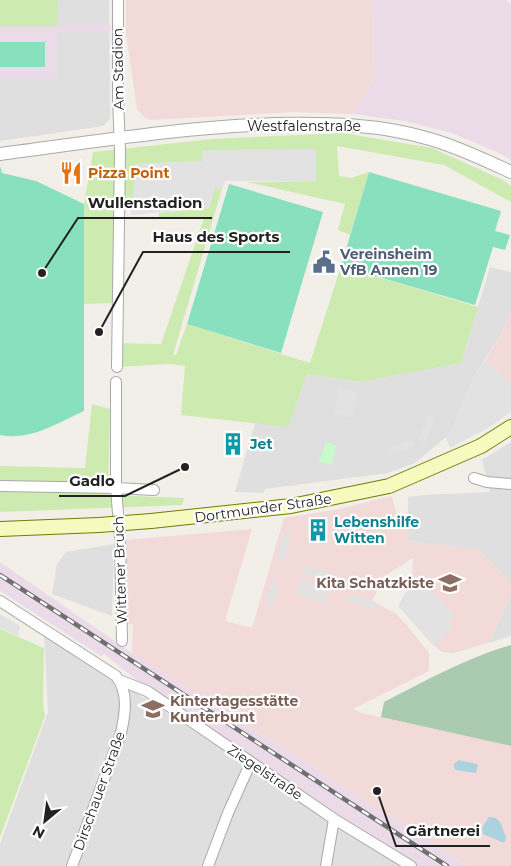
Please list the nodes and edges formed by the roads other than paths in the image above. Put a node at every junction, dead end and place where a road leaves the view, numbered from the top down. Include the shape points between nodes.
1 (118, 0) edge
2 (120, 139) junction
3 (0, 154) edge
4 (511, 172) edge
5 (117, 367) dead end
6 (116, 382) dead end
7 (511, 427) edge
8 (474, 478) dead end
9 (511, 484) edge
10 (0, 486) edge
11 (154, 490) dead end
12 (116, 493) junction
13 (0, 529) edge
14 (0, 601) edge
15 (122, 641) dead end
16 (119, 680) junction
17 (251, 762) junction
18 (334, 819) junction
19 (72, 866) edge
20 (208, 866) edge
21 (326, 866) edge
22 (411, 866) edge

1 - 2 street, Am Stadion
2 - 3 street, Westfalenstraße
2 - 4 street, Westfalenstraße via 230,126 354,125 430,139
2 - 5 street
6 - 12 street, Wittener Bruch
7 - 13 main road, Dortmunder Straße, bridge via 481,446 390,486 344,496 291,506 152,521
8 - 9 street
10 - 12 street
11 - 12 street
12 - 15 street, Wittener Bruch
14 - 16 street
16 - 17 street, Ziegelstraße via 147,691
16 - 19 street, Dirschauer Straße via 125,704 121,734
17 - 18 street, Ziegelstraße
17 - 20 street
18 - 21 street
18 - 22 street, Ziegelstraße

